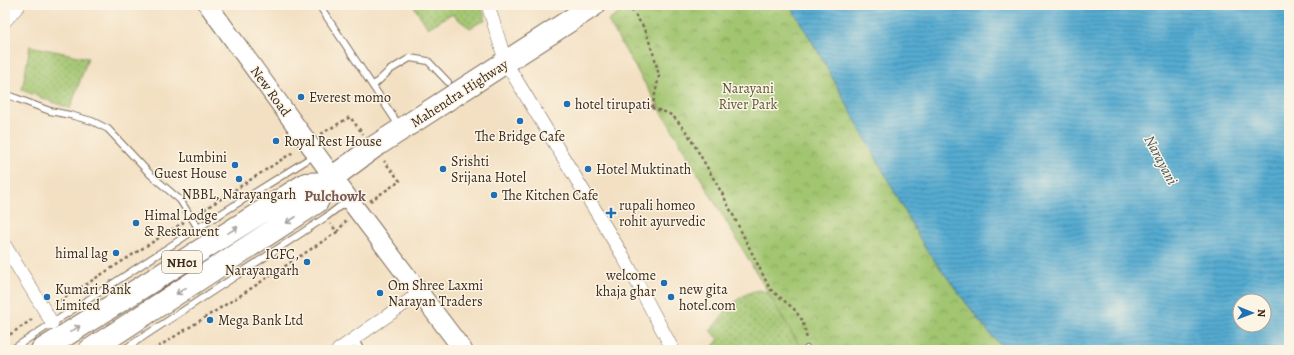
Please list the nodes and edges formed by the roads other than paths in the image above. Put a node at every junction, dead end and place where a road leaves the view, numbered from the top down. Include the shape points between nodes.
1 (19, 5) edge
2 (208, 5) edge
3 (319, 5) edge
4 (488, 5) edge
5 (594, 5) edge
6 (5, 21) edge
7 (506, 63) junction
8 (448, 82) dead end
9 (374, 86) junction
10 (5, 94) edge
11 (402, 129) junction
12 (316, 154) junction
13 (329, 180) junction
14 (350, 199) junction
15 (198, 228) junction
16 (5, 246) edge
17 (420, 293) junction
18 (52, 323) junction
19 (358, 344) edge
20 (12, 350) edge
21 (42, 350) edge
22 (90, 350) edge
23 (124, 350) edge
24 (338, 350) edge
25 (463, 350) edge
26 (673, 350) edge

1 - 6 street
2 - 12 main road, New Road
3 - 9 lane
4 - 7 street
5 - 7 highway, Mahendra Highway
7 - 11 highway, Mahendra Highway
7 - 26 street via 623,256
8 - 9 lane via 428,61 410,58 390,70
9 - 11 lane
10 - 15 lane via 50,111 92,121 108,129 151,175 180,200
11 - 13 highway, Mahendra Highway
12 - 13 main road, New Road
12 - 15 lane
13 - 14 main road, New Road
21 -> 13 highway, NH01 via 306,184
13 -> 22 highway, NH01 via 317,202 306,210
14 - 17 main road, New Road
14 - 23 lane
15 - 18 lane
16 - 18 street
17 - 19 street
17 - 25 main road, New Road
18 - 20 lane
19 - 24 street

